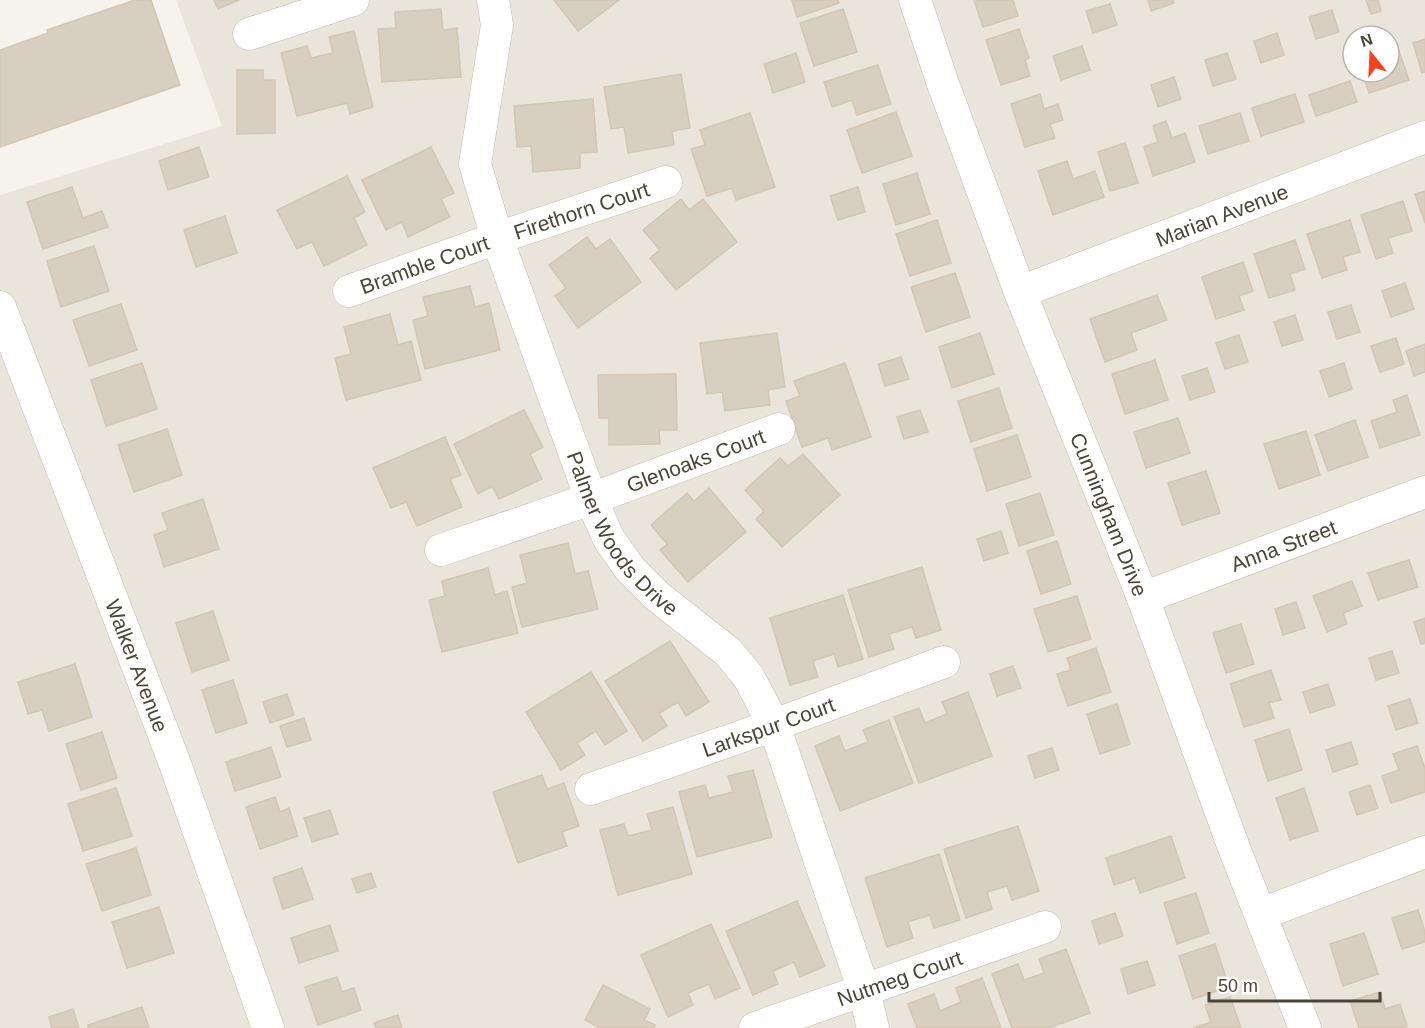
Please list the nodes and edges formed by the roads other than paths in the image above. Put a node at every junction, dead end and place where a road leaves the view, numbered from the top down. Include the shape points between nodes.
1 (353, 0) edge
2 (493, 0) edge
3 (915, 0) edge
4 (249, 34) dead end
5 (1425, 137) edge
6 (666, 182) dead end
7 (497, 238) junction
8 (349, 291) dead end
9 (1020, 292) junction
10 (0, 307) edge
11 (779, 429) dead end
12 (1425, 492) edge
13 (591, 498) junction
14 (441, 550) dead end
15 (1143, 598) junction
16 (944, 662) dead end
17 (774, 725) junction
18 (591, 789) dead end
19 (1425, 852) edge
20 (1262, 915) junction
21 (1045, 927) dead end
22 (864, 991) junction
23 (268, 1028) edge
24 (755, 1028) edge
25 (873, 1028) edge
26 (1305, 1028) edge

1 - 4 street
2 - 7 street, Palmer Woods Drive via 497,25 475,164
3 - 9 street, Cunningham Drive
5 - 9 street, Marian Avenue
6 - 7 street, Firethorn Court
7 - 8 street, Bramble Court
7 - 13 street, Palmer Woods Drive
9 - 15 street, Cunningham Drive
10 - 23 street, Walker Avenue via 174,760
11 - 13 street, Glenoaks Court
12 - 15 street, Anna Street
13 - 14 street, Glenoaks Court
13 - 17 street, Palmer Woods Drive via 609,539 630,569 657,596 728,652 748,676
15 - 20 street, Cunningham Drive
16 - 17 street, Larkspur Court
17 - 18 street, Larkspur Court
17 - 22 street, Palmer Woods Drive
19 - 20 street
20 - 26 street, Cunningham Drive
21 - 22 street, Nutmeg Court
22 - 24 street, Nutmeg Court
22 - 25 street, Palmer Woods Drive

